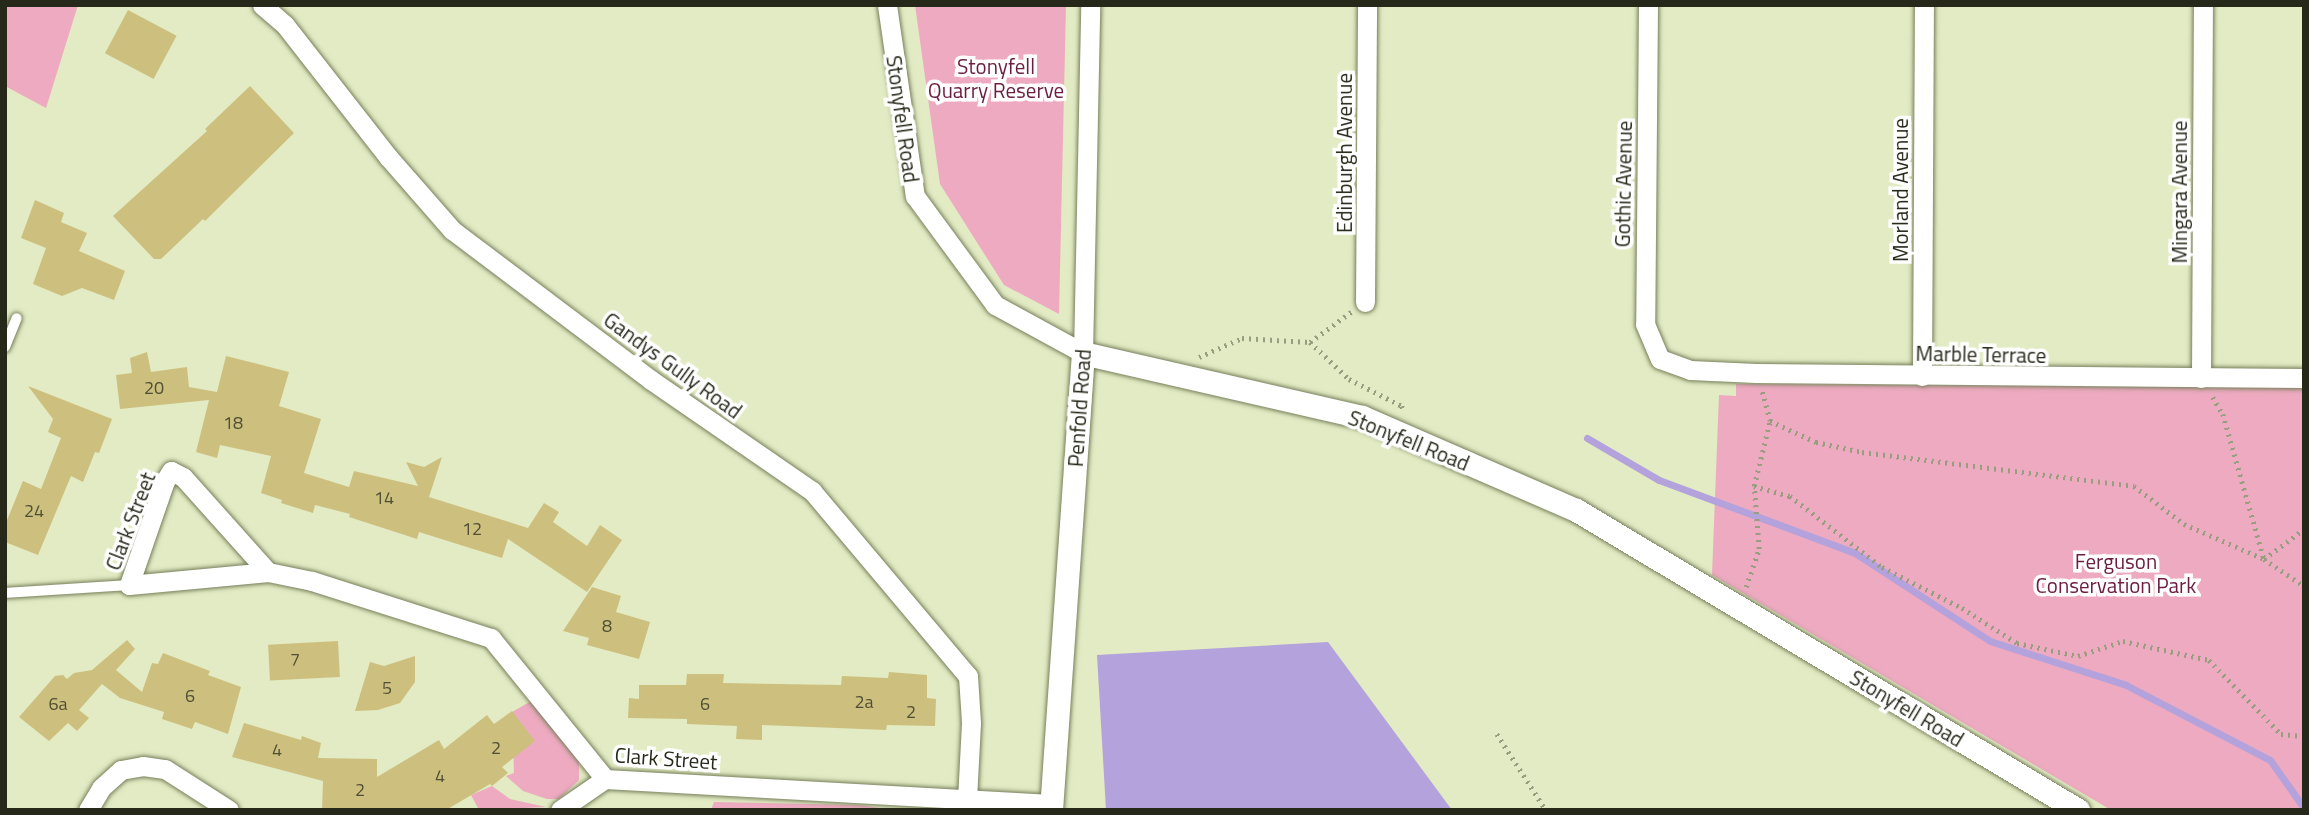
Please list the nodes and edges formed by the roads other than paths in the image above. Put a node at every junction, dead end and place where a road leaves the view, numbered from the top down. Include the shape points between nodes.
1 (262, 5) edge
2 (887, 5) edge
3 (1090, 5) edge
4 (1367, 5) edge
5 (1648, 5) edge
6 (1924, 5) edge
7 (2203, 5) edge
8 (1365, 302) road end
9 (17, 318) dead end
10 (5, 347) edge
11 (1083, 353) junction
12 (1660, 359) joint
13 (1922, 376) junction
14 (2201, 378) junction
15 (2304, 378) edge
16 (268, 572) junction
17 (130, 585) junction
18 (5, 593) edge
19 (605, 779) junction
20 (965, 805) edge
21 (1051, 807) edge
22 (88, 810) edge
23 (229, 810) edge
24 (560, 810) edge
25 (2078, 810) edge

1 - 20 street, Gandys Gully Road via 285,26 452,230 652,380 811,491 968,676 971,723
2 - 11 street, Stonyfell Road via 915,196 995,305
3 - 11 street, Penfold Road
4 - 8 street, Edinburgh Avenue
5 - 12 street, Gothic Avenue via 1645,324
6 - 13 street, Morland Avenue
7 - 14 street, Mingara Avenue
9 - 10 lane
11 - 21 street, Penfold Road
11 - 25 street, Stonyfell Road via 1362,417 1576,510
12 - 13 street, Marble Terrace via 1689,370
13 - 14 street, Marble Terrace
14 - 15 street, Marble Terrace
16 - 17 street, Clark Street
16 - 17 street, Clark Street via 183,477 171,471
16 - 19 street, Clark Street via 312,581 491,638
17 - 18 lane
19 - 20 street, Clark Street
19 - 24 street
20 - 21 street, Clark Street
22 - 23 street via 101,788 121,770 144,766 165,769

